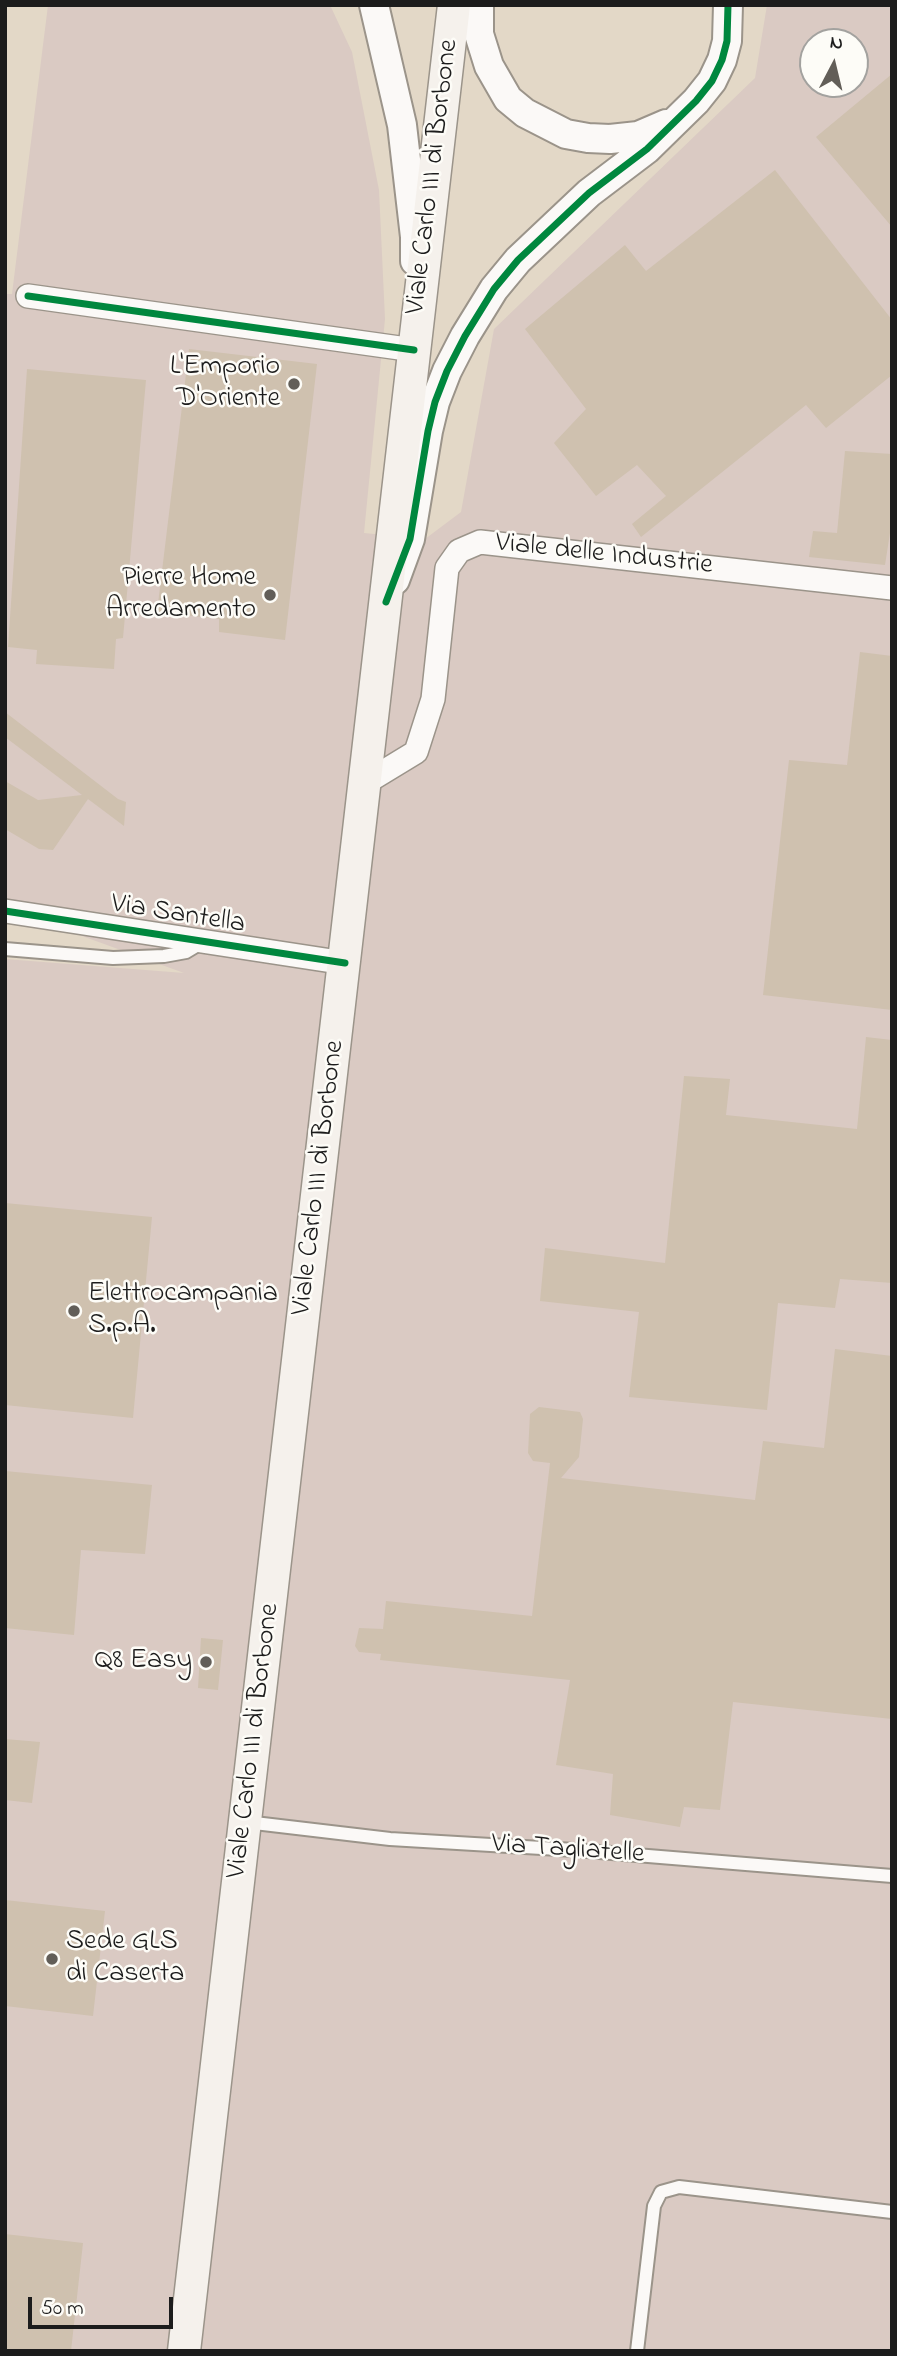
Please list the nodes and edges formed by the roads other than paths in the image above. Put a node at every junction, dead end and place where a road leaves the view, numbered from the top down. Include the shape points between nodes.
1 (373, 5) edge
2 (454, 5) edge
3 (479, 5) edge
4 (728, 5) edge
5 (675, 121) junction
6 (28, 296) dead end
7 (415, 343) junction
8 (892, 589) edge
9 (386, 602) junction
10 (365, 783) junction
11 (5, 911) edge
12 (203, 942) junction
13 (5, 950) edge
14 (345, 963) junction
15 (246, 1822) junction
16 (892, 1876) edge
17 (892, 2212) edge
18 (184, 2351) edge
19 (637, 2351) edge

1 - 7 street via 402,125 415,237
2 - 7 main road, Viale Carlo III di Borbone
3 - 5 street via 481,47 508,99 525,113 566,134 610,139 638,136
4 - 5 street via 722,60 712,81
5 - 9 street via 589,193 517,260 494,289 435,402 410,539
6 - 7 street
7 - 9 main road, Viale Carlo III di Borbone
8 - 10 street, Viale delle Industrie via 480,542 459,551 447,568 433,699 416,752
9 - 10 main road, Viale Carlo III di Borbone
10 - 14 main road, Viale Carlo III di Borbone
11 - 12 street, Via Santella
12 - 13 lane via 186,952 152,957
12 - 14 street, Via Santella
14 - 15 main road, Viale Carlo III di Borbone
15 - 16 lane, Via Tagliatelle via 390,1839
15 - 18 main road, Viale Carlo III di Borbone
17 - 19 lane via 679,2187 661,2192 654,2206

